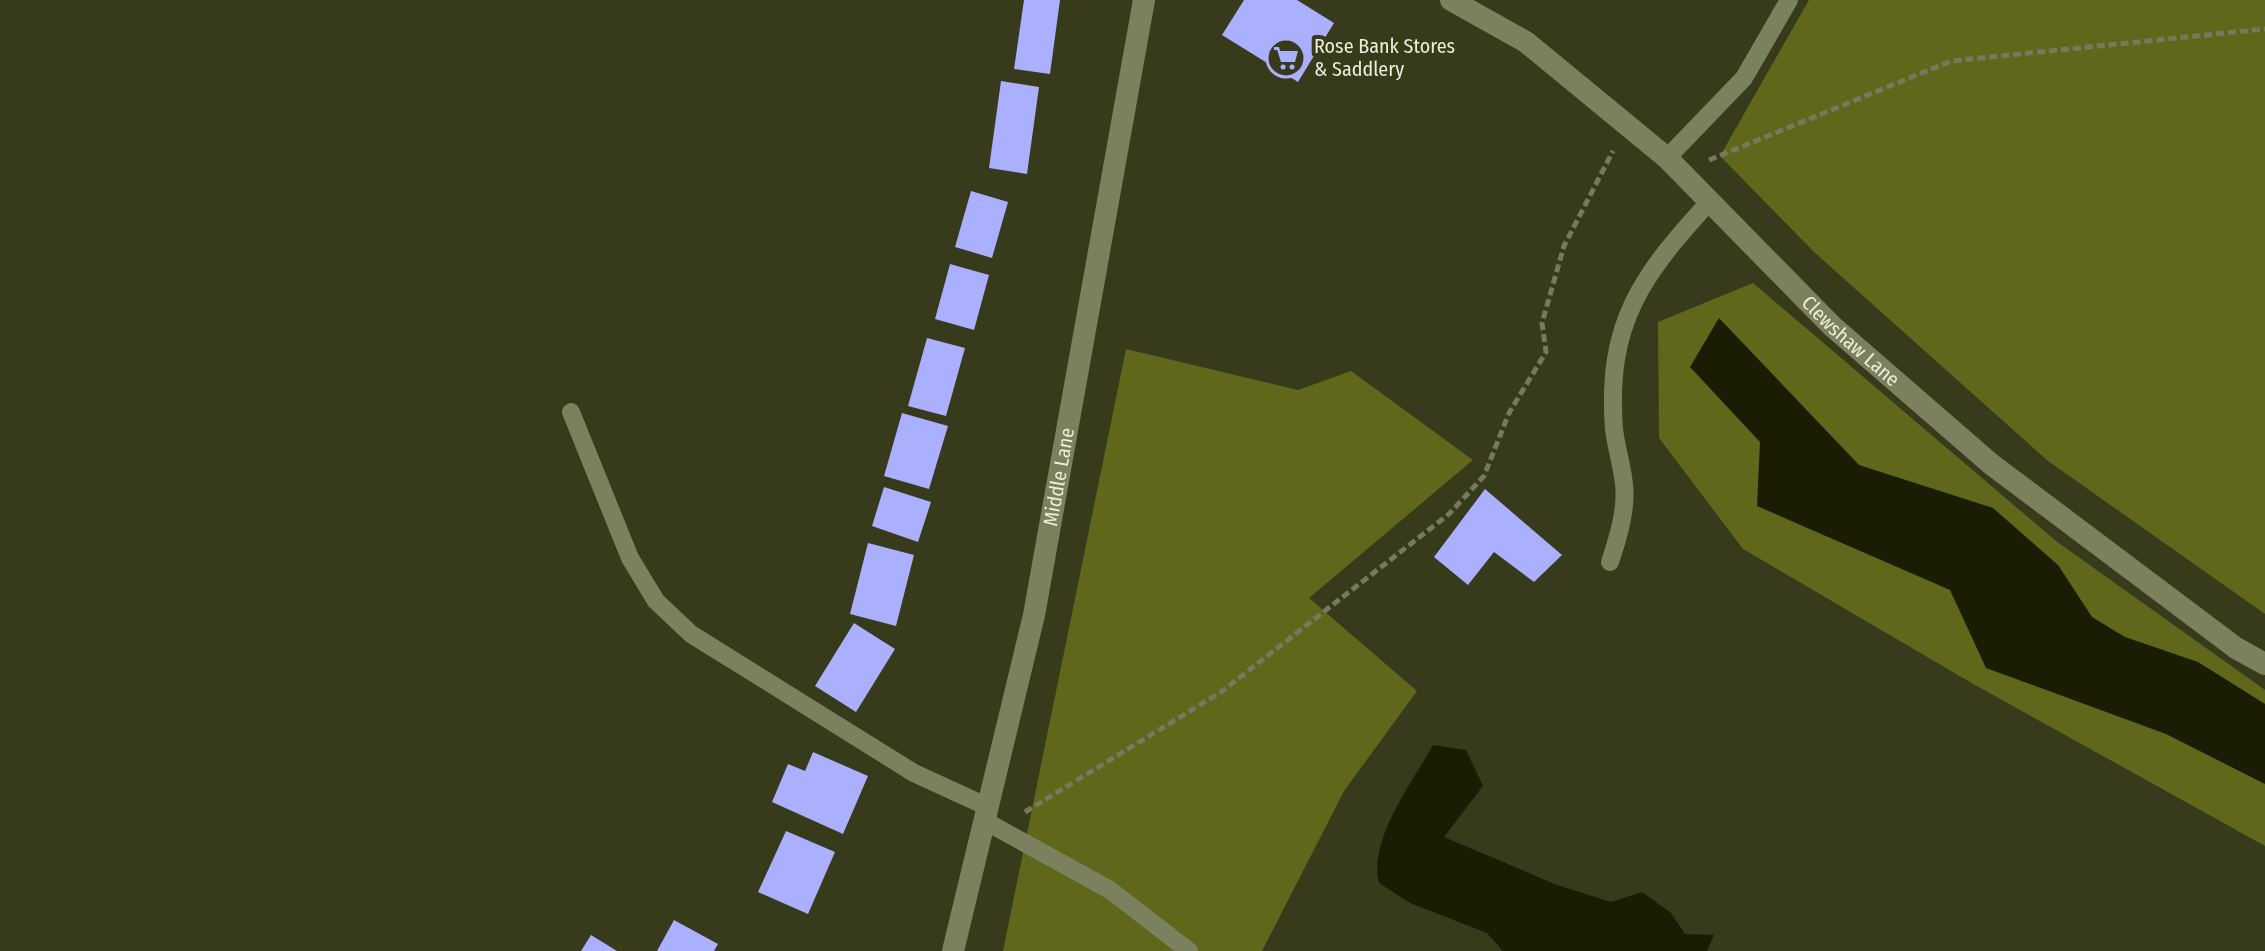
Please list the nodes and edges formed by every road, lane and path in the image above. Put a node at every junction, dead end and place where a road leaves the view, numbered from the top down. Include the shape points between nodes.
1 (1144, 0) edge
2 (1451, 0) edge
3 (1789, 0) edge
4 (2265, 29) edge
5 (1628, 126) junction
6 (1675, 164) junction
7 (1711, 200) junction
8 (571, 412) dead end
9 (1610, 562) dead end
10 (2265, 664) edge
11 (986, 814) junction
12 (1187, 950) edge
13 (953, 951) edge

1 - 11 street, Middle Lane via 1034,615
2 - 5 street, Clewshaw Lane via 1526,42
3 - 6 lane via 1744,78
4 - 6 path via 1951,61
5 - 6 street, Clewshaw Lane
5 - 11 path via 1564,246 1542,323 1546,352 1509,413 1484,476 1449,514 1221,692 1017,817
6 - 7 street, Clewshaw Lane
7 - 9 lane via 1643,281 1623,322 1612,379 1625,486
7 - 10 street, Clewshaw Lane via 1832,326 1991,464
8 - 11 lane via 630,558 656,601 691,634
11 - 12 lane via 1110,890
11 - 13 street, Middle Lane

